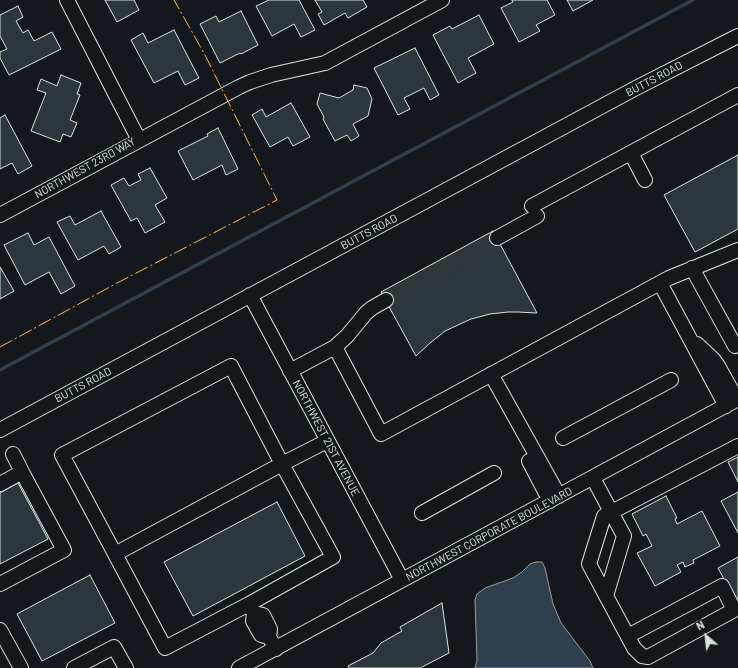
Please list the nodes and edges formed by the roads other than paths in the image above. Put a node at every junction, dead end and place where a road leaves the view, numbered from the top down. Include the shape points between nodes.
1 (67, 0) edge
2 (442, 0) edge
3 (738, 36) edge
4 (738, 95) edge
5 (139, 140) junction
6 (631, 153) junction
7 (645, 180) dead end
8 (0, 214) edge
9 (497, 238) tunnel mouth
10 (738, 250) edge
11 (692, 268) junction
12 (660, 283) junction
13 (250, 296) junction
14 (386, 300) tunnel mouth
15 (738, 344) edge
16 (335, 347) junction
17 (290, 371) junction
18 (488, 376) junction
19 (671, 380) dead end
20 (734, 402) edge
21 (0, 430) edge
22 (563, 438) dead end
23 (327, 441) junction
24 (738, 446) edge
25 (13, 454) dead end
26 (282, 464) junction
27 (22, 472) junction
28 (494, 473) dead end
29 (593, 478) junction
30 (0, 484) edge
31 (555, 498) junction
32 (422, 513) dead end
33 (608, 514) junction
34 (115, 554) junction
35 (402, 580) junction
36 (0, 584) edge
37 (606, 596) junction
38 (251, 609) junction
39 (0, 630) edge
40 (628, 636) junction
41 (272, 643) junction
42 (21, 668) edge
43 (74, 668) edge
44 (126, 668) edge
45 (240, 668) edge

1 - 5 street, NORTHWEST 23RD WAY
2 - 5 street via 326,63 250,82
3 - 13 street, BUTTS ROAD
4 - 6 street
5 - 8 street, NORTHWEST 23RD WAY
6 - 7 street
6 - 9 street via 535,211
10 - 11 street
11 - 12 street
11 - 15 street via 735,346
12 - 18 street
12 - 20 street via 688,335 718,366
13 - 17 street, NORTHWEST 21ST AVENUE
13 - 21 street, BUTTS ROAD
14 - 16 street via 366,313
16 - 17 street
16 - 18 street via 381,434
17 - 23 street, NORTHWEST 21ST AVENUE
18 - 31 street
19 - 22 street
20 - 29 street, NORTHWEST CORPORATE BOULEVARD
23 - 26 street
23 - 35 street, NORTHWEST 21ST AVENUE
24 - 33 street
25 - 27 street
26 - 34 street
26 - 34 street via 231,366 62,455
26 - 38 street via 333,557
27 - 30 street
27 - 36 street via 64,550
28 - 32 street
29 - 31 street, NORTHWEST CORPORATE BOULEVARD
29 - 33 street
31 - 35 street, NORTHWEST CORPORATE BOULEVARD
33 - 37 street via 590,564
33 - 37 street via 624,536
34 - 38 street via 165,648
35 - 41 street, NORTHWEST CORPORATE BOULEVARD
37 - 40 street
38 - 41 street via 263,615 270,629
39 - 42 street
40 - 40 street via 634,648 642,656 648,657 734,610 722,586
41 - 45 street, NORTHWEST CORPORATE BOULEVARD
43 - 44 street via 114,647

